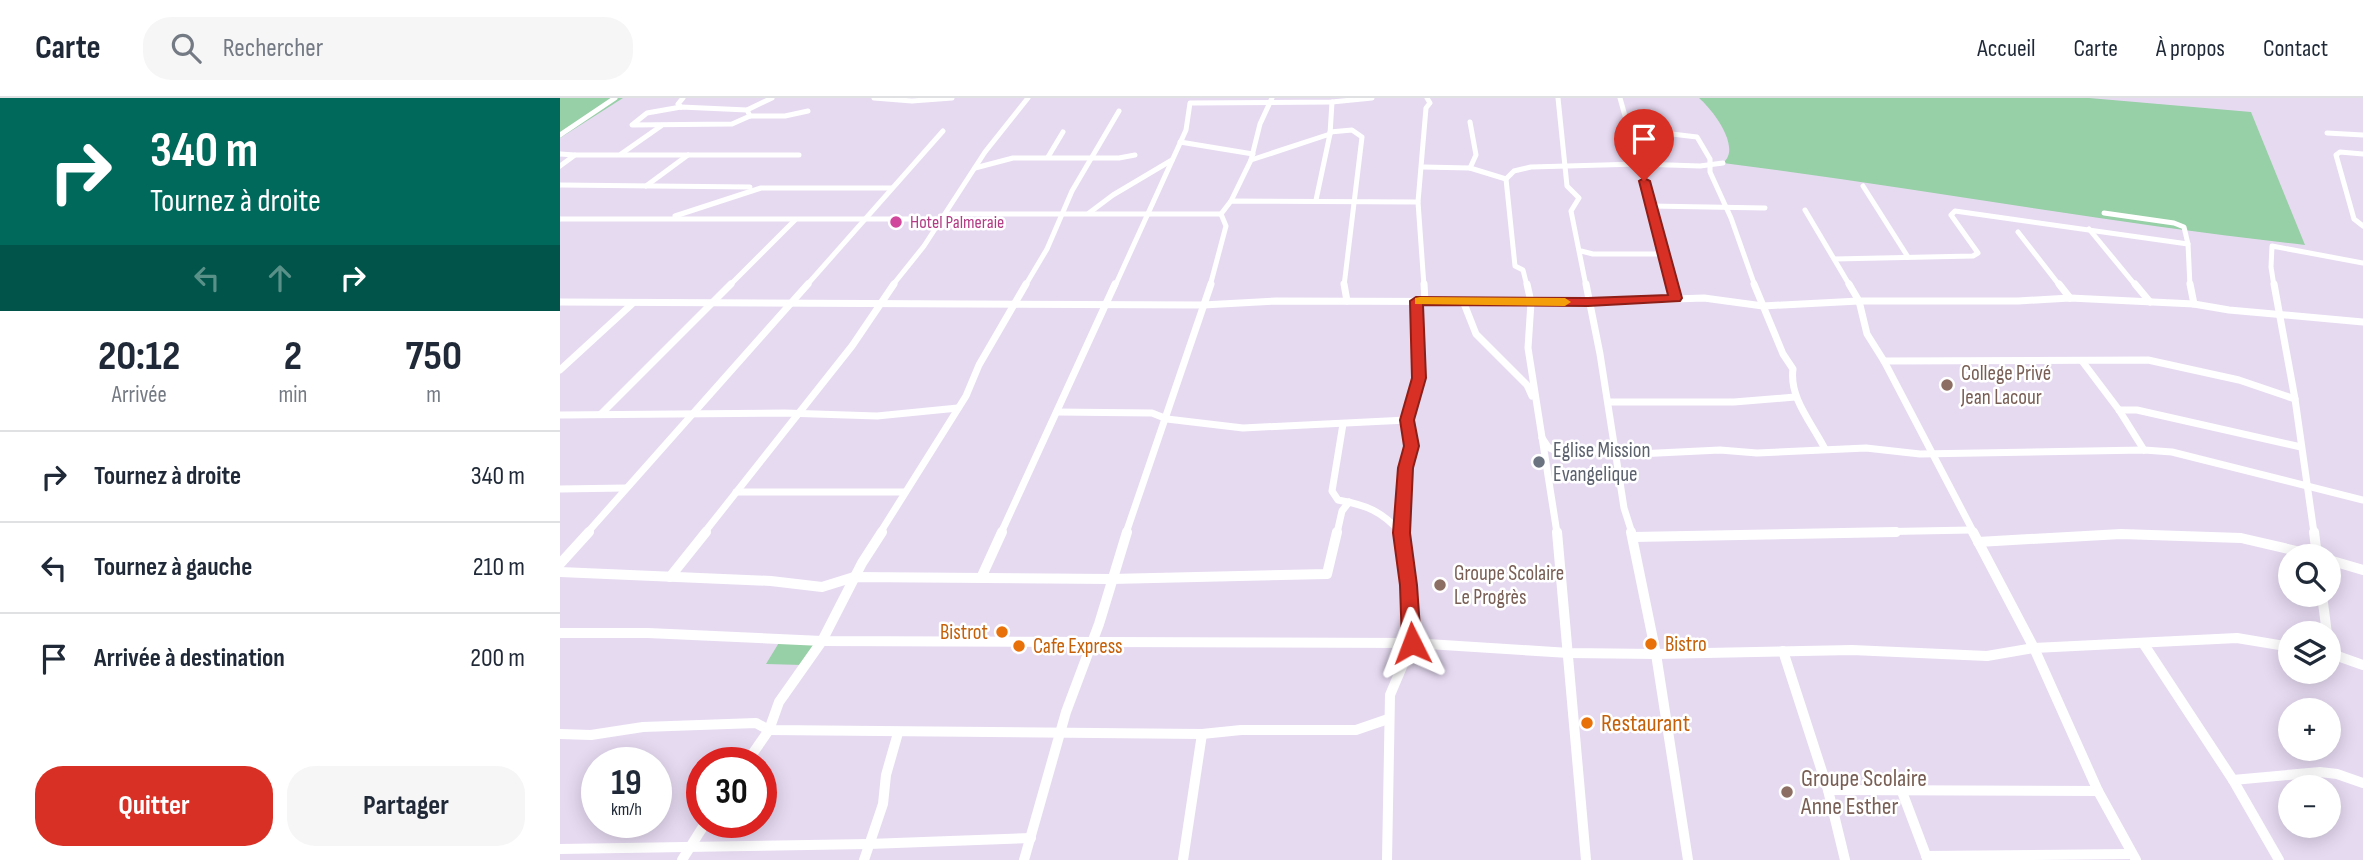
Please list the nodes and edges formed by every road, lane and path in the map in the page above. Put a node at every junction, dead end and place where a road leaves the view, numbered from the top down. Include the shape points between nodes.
1 (615, 98) edge
2 (683, 98) edge
3 (772, 98) edge
4 (874, 98) edge
5 (953, 98) edge
6 (1028, 98) edge
7 (1372, 98) edge
8 (1427, 98) edge
9 (1558, 98) edge
10 (1620, 98) edge
11 (1271, 100) edge
12 (1332, 102) junction
13 (681, 107) junction
14 (808, 111) dead end
15 (1119, 111) dead end
16 (748, 113) junction
17 (1469, 122) dead end
18 (661, 126) junction
19 (1630, 129) junction
20 (943, 131) dead end
21 (1063, 132) dead end
22 (1330, 133) junction
23 (2327, 133) dead end
24 (560, 135) edge
25 (2363, 135) edge
26 (1180, 142) junction
27 (560, 154) edge
28 (621, 154) junction
29 (689, 154) junction
30 (2363, 154) edge
31 (575, 155) junction
32 (799, 155) dead end
33 (1135, 155) dead end
34 (1048, 157) junction
35 (1252, 157) junction
36 (1092, 158) junction
37 (1172, 160) junction
38 (1639, 163) junction
39 (1723, 163) dead end
40 (560, 166) edge
41 (1565, 166) junction
42 (1710, 166) junction
43 (1423, 167) junction
44 (975, 168) junction
45 (1470, 168) junction
46 (1506, 179) junction
47 (560, 185) edge
48 (646, 186) junction
49 (1863, 186) dead end
50 (761, 188) junction
51 (892, 188) junction
52 (1316, 200) junction
53 (1231, 201) junction
54 (1355, 201) junction
55 (1418, 202) junction
56 (1651, 206) junction
57 (1765, 208) dead end
58 (1727, 209) junction
59 (1805, 210) dead end
60 (1065, 213) junction
61 (1089, 213) junction
62 (1147, 213) junction
63 (2104, 213) dead end
64 (1221, 214) junction
65 (943, 216) junction
66 (560, 219) edge
67 (867, 219) junction
68 (795, 220) junction
69 (663, 221) junction
70 (2363, 226) edge
71 (2090, 229) junction
72 (2018, 232) dead end
73 (2188, 244) junction
74 (1581, 251) junction
75 (1664, 254) junction
76 (1908, 257) junction
77 (1835, 259) junction
78 (2363, 263) edge
79 (1676, 298) junction
80 (2070, 298) junction
81 (1347, 300) junction
82 (1421, 301) junction
83 (1463, 301) junction
84 (1859, 301) junction
85 (560, 302) edge
86 (883, 302) junction
87 (1531, 302) junction
88 (1588, 302) junction
89 (2150, 302) junction
90 (1014, 303) junction
91 (632, 304) junction
92 (712, 304) junction
93 (1107, 304) junction
94 (2194, 304) junction
95 (790, 305) junction
96 (1203, 305) junction
97 (1763, 306) junction
98 (2279, 313) junction
99 (2363, 322) edge
100 (2082, 360) junction
101 (1884, 361) junction
102 (560, 370) edge
103 (1795, 397) junction
104 (2295, 400) junction
105 (1535, 401) junction
106 (1609, 402) junction
107 (958, 408) junction
108 (2119, 410) junction
109 (1057, 412) junction
110 (695, 413) junction
111 (797, 413) junction
112 (601, 414) junction
113 (560, 415) edge
114 (1167, 419) junction
115 (1407, 420) junction
116 (1343, 424) junction
117 (1542, 438) junction
118 (2301, 447) junction
119 (1825, 449) junction
120 (2144, 450) junction
121 (1932, 454) junction
122 (1618, 455) junction
123 (2307, 484) junction
124 (626, 488) junction
125 (560, 489) edge
126 (736, 492) junction
127 (905, 492) junction
128 (2363, 499) edge
129 (1349, 502) junction
130 (1971, 530) junction
131 (1401, 533) junction
132 (1633, 537) junction
133 (1978, 542) junction
134 (2315, 544) edge
135 (2278, 547) edge
136 (560, 564) edge
137 (2341, 564) edge
138 (2363, 570) edge
139 (560, 572) edge
140 (670, 577) junction
141 (854, 577) junction
142 (981, 578) junction
143 (1111, 579) junction
144 (560, 633) edge
145 (822, 641) junction
146 (1091, 642) junction
147 (1412, 643) junction
148 (2143, 643) junction
149 (2278, 645) edge
150 (2034, 648) junction
151 (1783, 651) junction
152 (1569, 653) junction
153 (1656, 654) junction
154 (2341, 657) edge
155 (2363, 665) edge
156 (1388, 719) junction
157 (769, 730) junction
158 (898, 733) junction
159 (560, 734) edge
160 (1202, 734) junction
161 (1060, 735) junction
162 (757, 747) edge
163 (2233, 780) junction
164 (2363, 783) edge
165 (1901, 789) junction
166 (1828, 790) junction
167 (2098, 791) junction
168 (696, 838) edge
169 (1031, 838) junction
170 (869, 844) junction
171 (691, 845) junction
172 (560, 849) edge
173 (2134, 857) edge
174 (1926, 858) edge
175 (682, 860) edge
176 (864, 860) edge
177 (1024, 860) edge
178 (1183, 860) edge
179 (1387, 860) edge
180 (1586, 860) edge
181 (1688, 860) edge
182 (1844, 860) edge
183 (2279, 860) edge

1 - 24 street
2 - 13 street via 678,104
3 - 16 street
4 - 5 street
6 - 44 street
7 - 12 street
8 - 43 street
9 - 41 street
10 - 19 street
11 - 12 street
11 - 26 street via 1190,103
11 - 35 street
12 - 22 street
13 - 16 street
13 - 18 street via 647,113 632,125
14 - 16 street via 785,116
15 - 36 street
16 - 18 street via 732,124
17 - 45 street via 1476,155
18 - 28 street
19 - 38 street
19 - 42 street via 1698,137
20 - 51 street
21 - 34 street
22 - 35 street
22 - 52 street
22 - 54 street via 1348,128 1362,137
23 - 25 street
26 - 35 street
26 - 37 street
27 - 31 street
28 - 29 street
28 - 31 street
29 - 32 street
29 - 48 street
30 - 70 street via 2336,155 2354,219
31 - 40 street
33 - 36 street
34 - 36 street
34 - 44 street via 1013,158
35 - 53 street
36 - 60 street
37 - 61 street
37 - 62 street
38 - 41 street
38 - 42 street
38 - 56 street
39 - 42 street
41 - 46 street via 1531,167 1514,171
41 - 74 street via 1567,186 1579,198 1571,211
42 - 58 street
43 - 45 street
43 - 55 street
44 - 65 street
45 - 46 street
46 - 87 street via 1515,266 1523,270
47 - 48 street
48 - 50 street
49 - 76 street
50 - 51 street
50 - 69 street
51 - 67 street
52 - 53 street
52 - 54 street
53 - 64 street
54 - 55 street
54 - 81 street via 1344,286
55 - 82 street
56 - 58 street
56 - 75 street
57 - 58 street
58 - 97 street
59 - 77 street
60 - 61 street
60 - 65 street
60 - 90 street
61 - 62 street
62 - 64 street
62 - 93 street
63 - 73 street via 2174,223 2183,227
64 - 96 street via 1226,226 1223,244
65 - 67 street
65 - 86 street
66 - 69 street
67 - 68 street
67 - 95 street
68 - 69 street
68 - 92 street
71 - 73 street
71 - 76 street via 1955,211 1951,215 1978,253
71 - 89 street
72 - 80 street
73 - 94 street
74 - 75 street
74 - 88 street
75 - 79 street
76 - 77 street
77 - 84 street
78 - 98 street via 2272,246
79 - 88 street
79 - 97 street
80 - 84 street
80 - 89 street
81 - 82 street
81 - 96 street
82 - 83 street
82 - 115 street via 1419,378
83 - 87 street
83 - 105 street via 1476,334 1527,385
84 - 97 street
84 - 101 street via 1867,334
85 - 91 street
86 - 90 street
86 - 95 street
86 - 111 street
87 - 88 street
87 - 105 street via 1528,348
88 - 106 street
89 - 94 street
90 - 93 street
90 - 107 street
91 - 92 street
91 - 102 street
92 - 95 street
92 - 112 street
93 - 96 street
93 - 109 street
94 - 98 street
95 - 110 street
96 - 114 street
97 - 103 street via 1793,369
98 - 99 street
98 - 104 street
100 - 101 street
100 - 104 street via 2148,360 2239,380
100 - 108 street
101 - 121 street
103 - 106 street
103 - 119 street
104 - 118 street
105 - 117 street
106 - 122 street
107 - 111 street via 877,416
107 - 127 street
108 - 118 street via 2137,410
108 - 120 street
109 - 114 street via 1152,413
109 - 142 street
110 - 111 street
110 - 112 street
110 - 124 street
111 - 126 street
112 - 113 street
114 - 116 street via 1243,428
114 - 143 street
115 - 116 street
115 - 131 street via 1411,446
116 - 129 street via 1332,491 1338,500
117 - 122 street via 1558,452
117 - 152 street
118 - 123 street
119 - 121 street
119 - 122 street
120 - 121 street
120 - 123 street via 2172,452
121 - 130 street
122 - 132 street via 1624,508
123 - 128 street
123 - 134 street
124 - 125 street
124 - 136 street
126 - 127 street
126 - 140 street
127 - 141 street
129 - 131 street via 1384,512
129 - 143 street via 1342,511 1327,574
130 - 132 street
130 - 133 street
131 - 147 street
132 - 153 street
133 - 135 street via 2121,534 2241,538
133 - 150 street
137 - 138 street
139 - 140 street
140 - 141 street via 822,587
141 - 142 street
141 - 145 street
142 - 143 street
143 - 146 street
144 - 145 street
145 - 146 street
145 - 157 street via 779,702
146 - 147 street
146 - 161 street
147 - 152 street
147 - 156 street via 1390,695
148 - 149 street via 2238,638
148 - 150 street
148 - 163 street
150 - 151 street via 1987,656
150 - 167 street
151 - 153 street
151 - 166 street
152 - 153 street
152 - 180 street
153 - 181 street
154 - 155 street
156 - 160 street via 1356,730
156 - 179 street
157 - 158 street
157 - 159 street via 756,723 701,724
157 - 162 street
158 - 161 street
158 - 170 street
160 - 161 street
160 - 178 street
161 - 169 street
163 - 164 street via 2320,772
163 - 183 street
165 - 166 street
165 - 167 street
165 - 174 street
166 - 182 street
167 - 173 street
168 - 171 street
169 - 170 street
169 - 177 street
170 - 171 street
170 - 176 street
171 - 172 street
171 - 175 street
173 - 174 street

